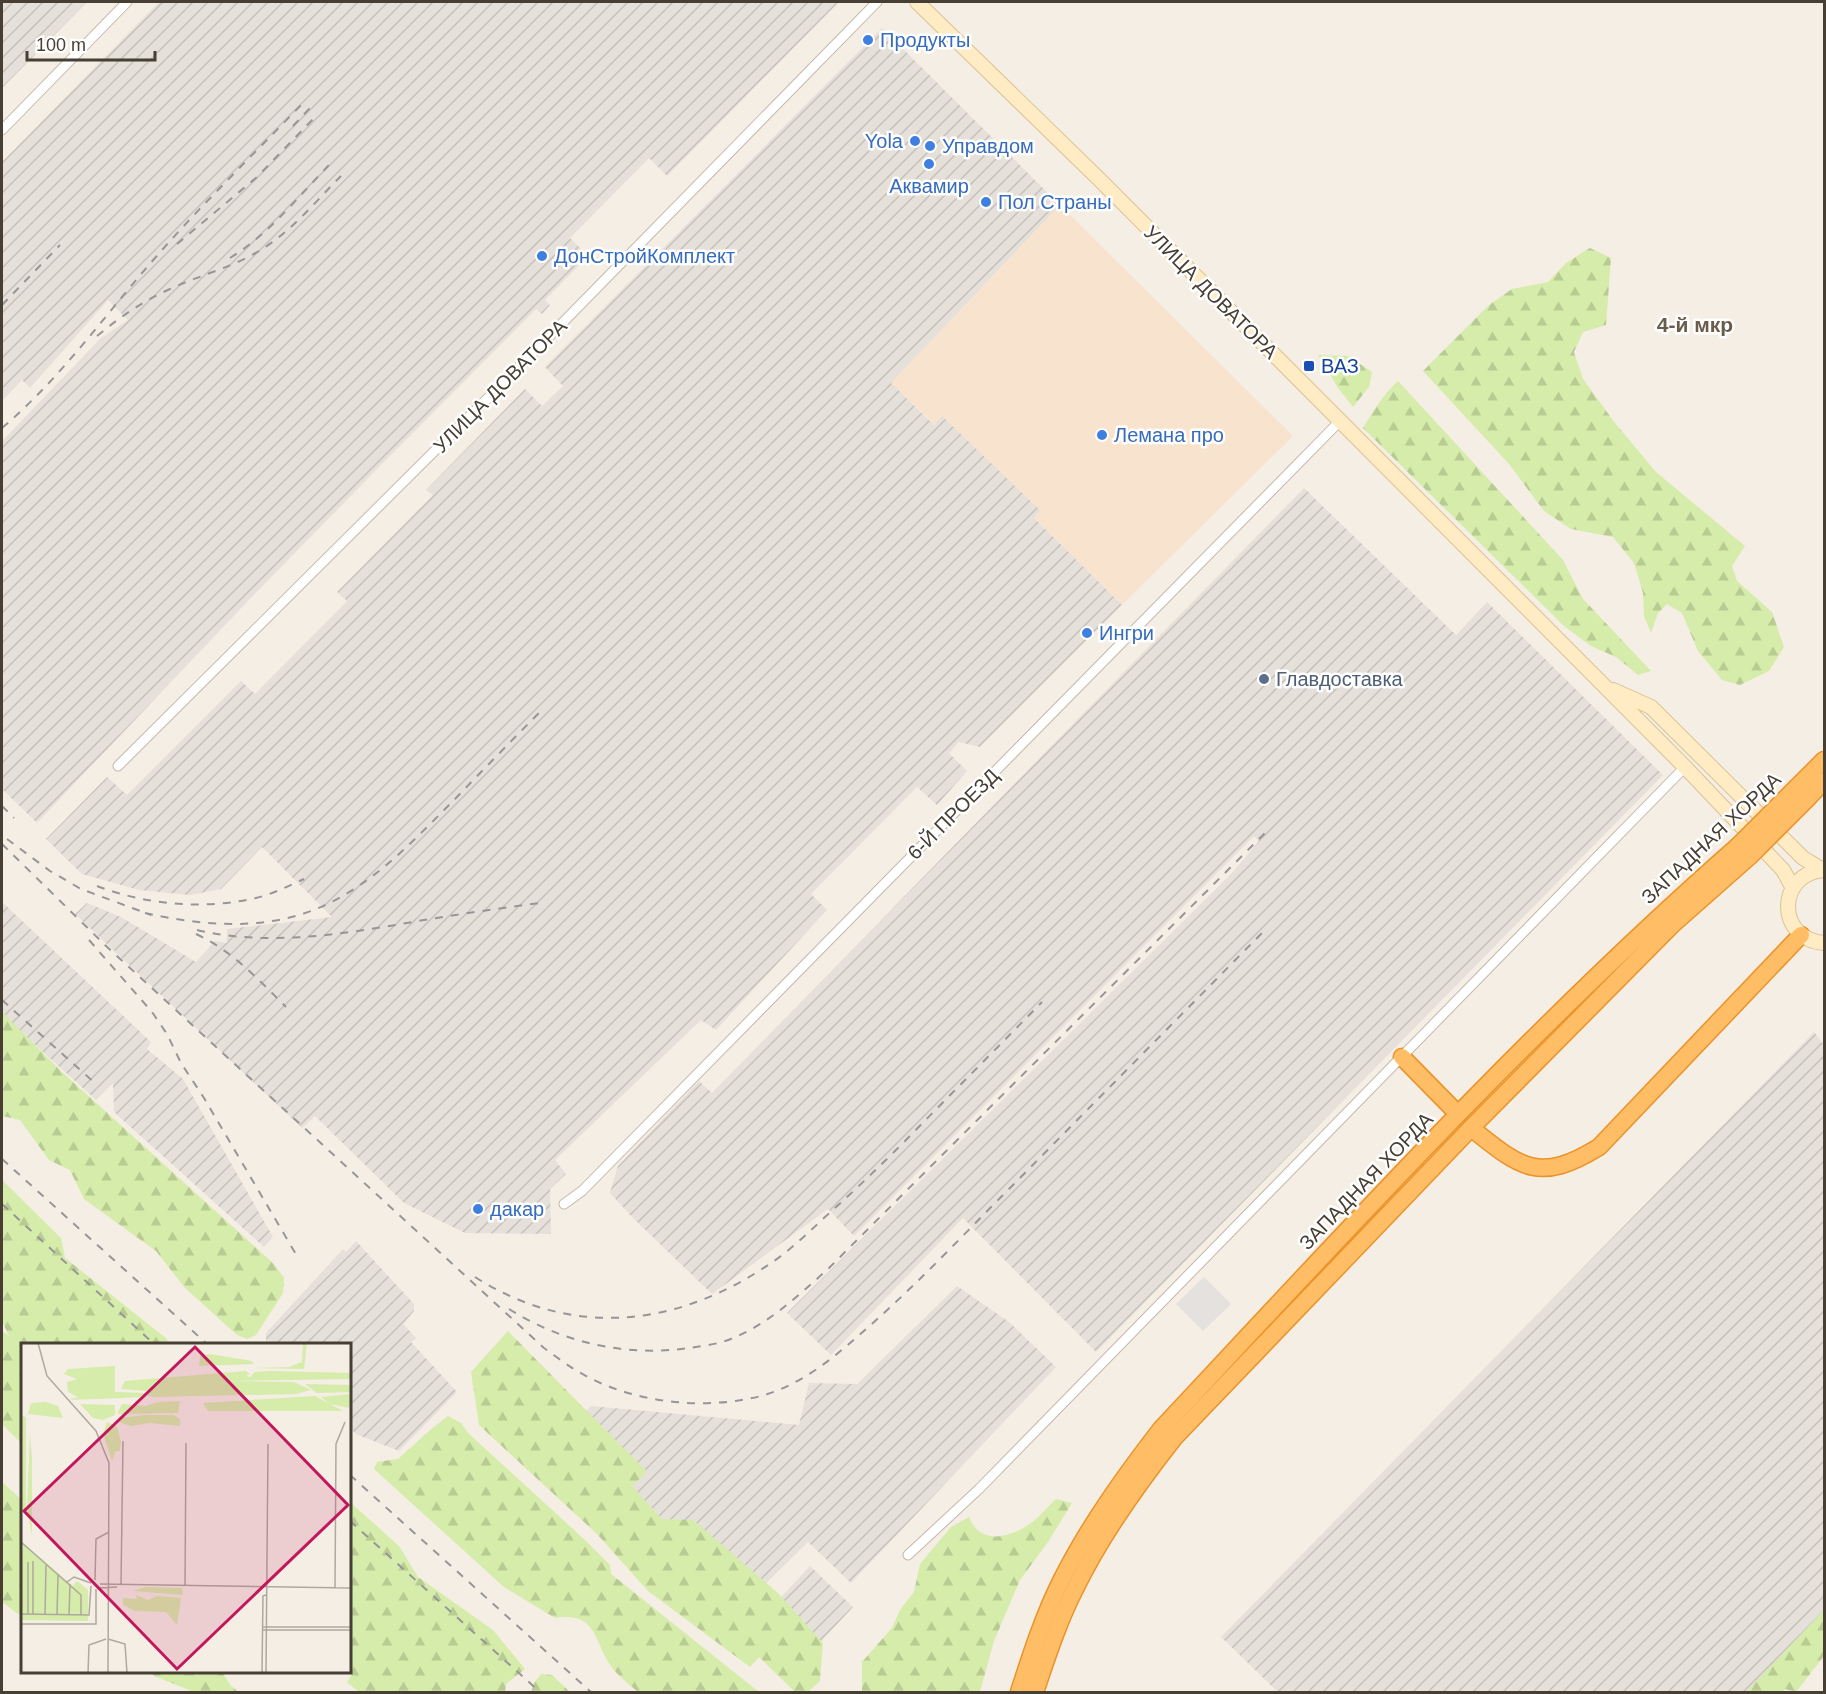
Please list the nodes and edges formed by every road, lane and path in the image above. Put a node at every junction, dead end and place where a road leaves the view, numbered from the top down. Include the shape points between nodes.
1 (127, 2) edge
2 (877, 2) edge
3 (917, 2) edge
4 (2, 130) edge
5 (1340, 421) junction
6 (1605, 687) junction
7 (1824, 760) edge
8 (118, 766) dead end
9 (1685, 767) junction
10 (1824, 782) edge
11 (1802, 793) junction
12 (1743, 851) junction
13 (1824, 870) edge
14 (1793, 888) junction
15 (1802, 935) junction
16 (1824, 943) edge
17 (1402, 1057) junction
18 (1458, 1114) junction
19 (1471, 1128) junction
20 (564, 1204) dead end
21 (908, 1555) dead end
22 (1019, 1692) edge
23 (1035, 1692) edge

1 - 4 street
2 - 8 street, УЛИЦА ДОВАТОРА via 530,356
3 - 5 street, УЛИЦА ДОВАТОРА
5 - 6 street, УЛИЦА ДОВАТОРА
5 - 20 street, 6-Й ПРОЕЗД
6 - 9 street, УЛИЦА ДОВАТОРА
6 - 13 street, УЛИЦА ДОВАТОРА via 1651,707 1803,858
7 - 11 highway, ЗАПАДНАЯ ХОРДА
9 - 14 street, УЛИЦА ДОВАТОРА via 1783,870
9 - 17 street
10 - 11 highway, ЗАПАДНАЯ ХОРДА
11 - 12 highway, ЗАПАДНАЯ ХОРДА, bridge
12 - 18 highway, ЗАПАДНАЯ ХОРДА via 1661,914
12 - 19 highway, ЗАПАДНАЯ ХОРДА
13 - 14 street via 1803,877
14 - 15 street via 1788,909 1792,923
15 - 16 street
15 - 19 highway via 1599,1147 1579,1159 1545,1168 1524,1164 1505,1156
17 - 18 highway
17 - 21 street via 979,1489
18 - 22 highway, ЗАПАДНАЯ ХОРДА via 1161,1429 1103,1508 1061,1581
19 - 23 highway, ЗАПАДНАЯ ХОРДА via 1174,1438 1143,1478 1075,1588

